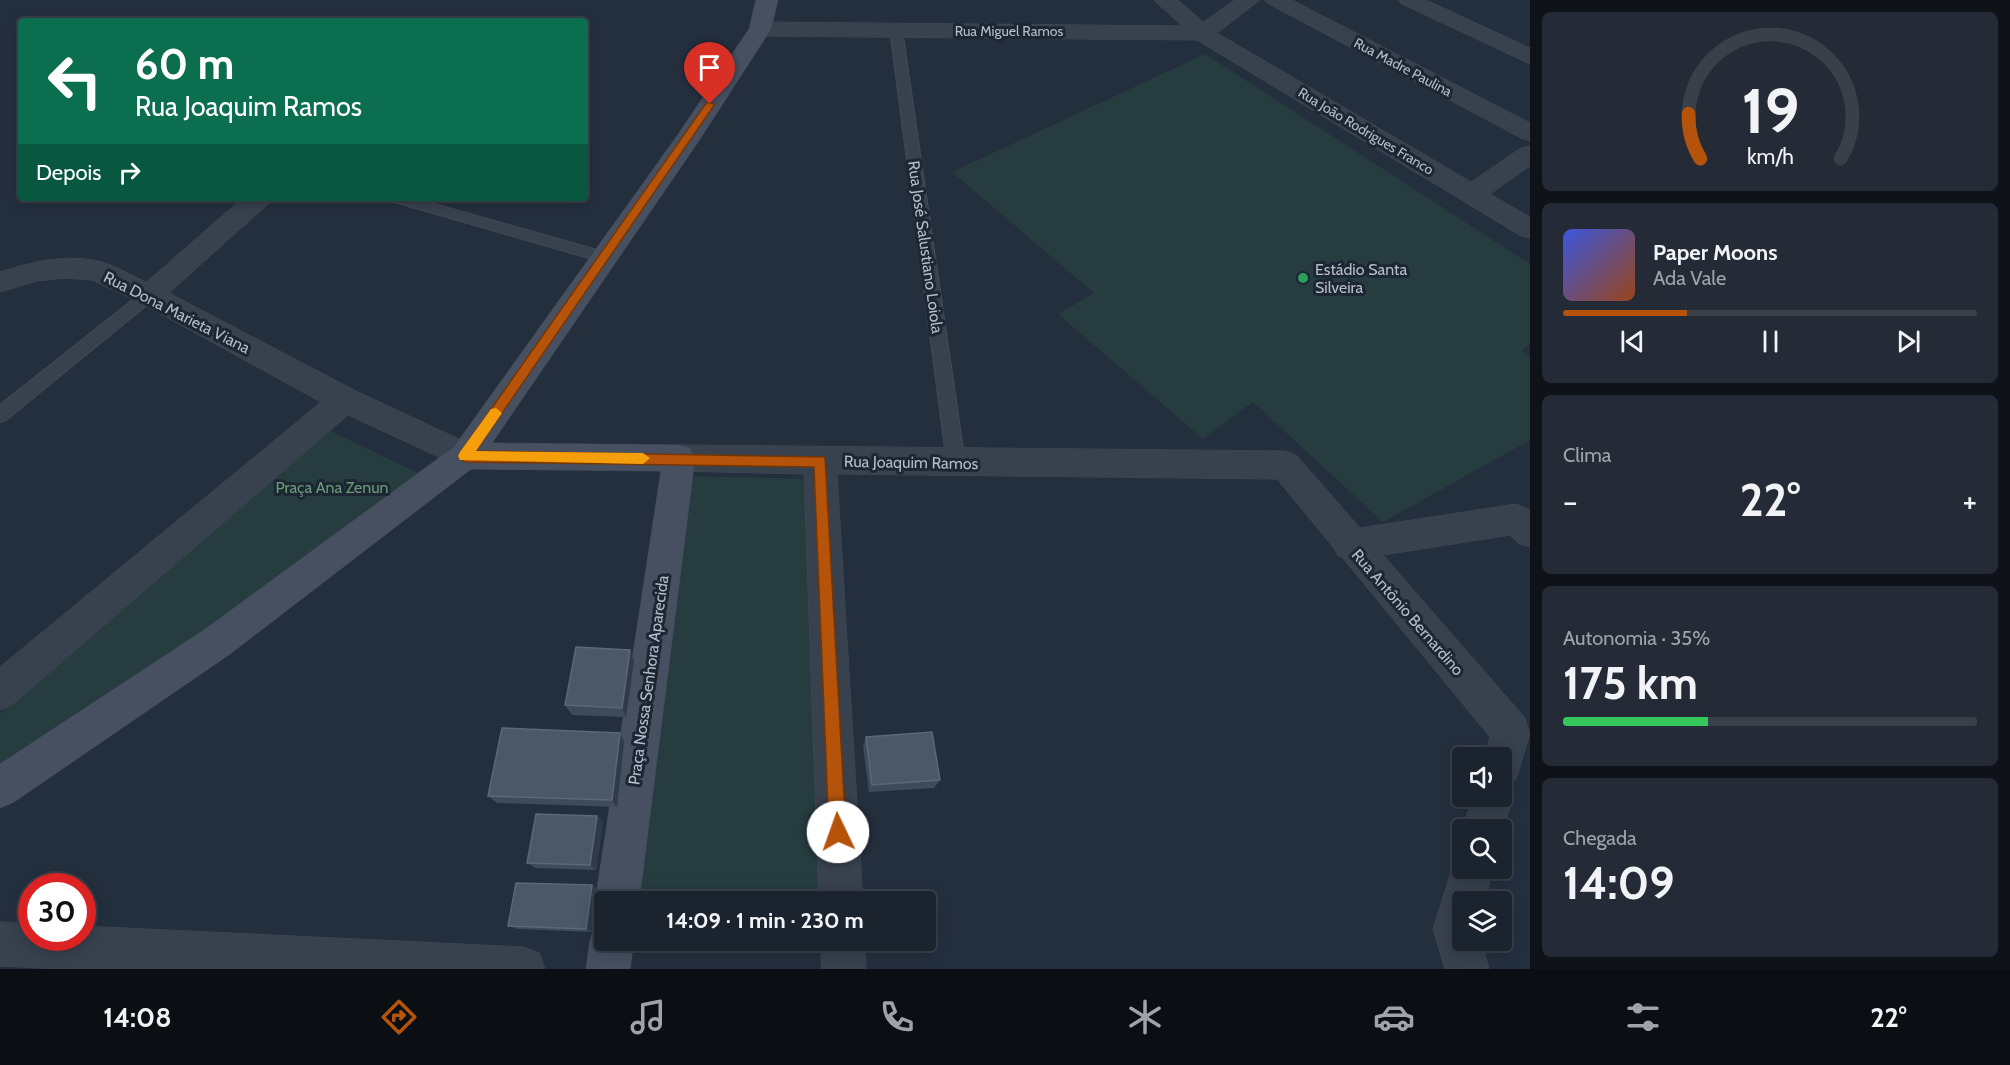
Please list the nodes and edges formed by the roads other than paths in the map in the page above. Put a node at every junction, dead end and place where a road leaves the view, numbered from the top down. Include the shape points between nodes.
1 (767, 0) edge
2 (1165, 0) edge
3 (1249, 0) edge
4 (1276, 0) edge
5 (1409, 0) edge
6 (760, 29) junction
7 (896, 30) junction
8 (1202, 33) junction
9 (1530, 57) edge
10 (1530, 133) edge
11 (1530, 154) edge
12 (1472, 194) junction
13 (256, 201) edge
14 (406, 201) edge
15 (1530, 229) edge
16 (606, 258) junction
17 (0, 282) edge
18 (149, 295) junction
19 (345, 400) junction
20 (0, 415) edge
21 (465, 456) junction
22 (679, 459) junction
23 (820, 461) junction
24 (956, 464) junction
25 (1285, 465) joint
26 (1530, 532) edge
27 (1350, 544) junction
28 (0, 691) edge
29 (1507, 747) edge
30 (0, 788) edge
31 (619, 891) edge
32 (840, 891) edge
33 (0, 944) edge
34 (610, 951) edge
35 (843, 951) edge
36 (1462, 951) edge
37 (523, 969) edge
38 (608, 969) edge
39 (844, 969) edge
40 (1467, 969) edge

1 - 6 street
2 - 8 street, Rua João Rodrigues Franco
3 - 8 street
4 - 10 street, Rua Madre Paulina
5 - 9 street
6 - 7 street, Rua Miguel Ramos
6 - 16 street
7 - 8 street, Rua Miguel Ramos
7 - 24 lane, Rua José Salustiano Loiola
8 - 12 street, Rua João Rodrigues Franco
11 - 12 street
12 - 15 street, Rua João Rodrigues Franco
13 - 18 street
14 - 16 lane
16 - 21 street
17 - 18 street, Rua Dona Marieta Viana via 36,271 76,269 97,271
18 - 19 street, Rua Dona Marieta Viana
18 - 20 lane
19 - 21 street
19 - 28 street
21 - 22 street, Rua Joaquim Ramos
21 - 30 street via 217,642
22 - 23 street, Rua Joaquim Ramos
22 - 31 street, Praça Nossa Senhora Aparecida
23 - 24 street, Rua Joaquim Ramos
23 - 32 street
24 - 25 street, Rua Joaquim Ramos
25 - 27 street, Rua Antônio Bernardino
26 - 27 street via 1516,519
27 - 29 street, Rua Antônio Bernardino via 1511,732
33 - 37 street
34 - 38 street
35 - 39 street
36 - 40 street

